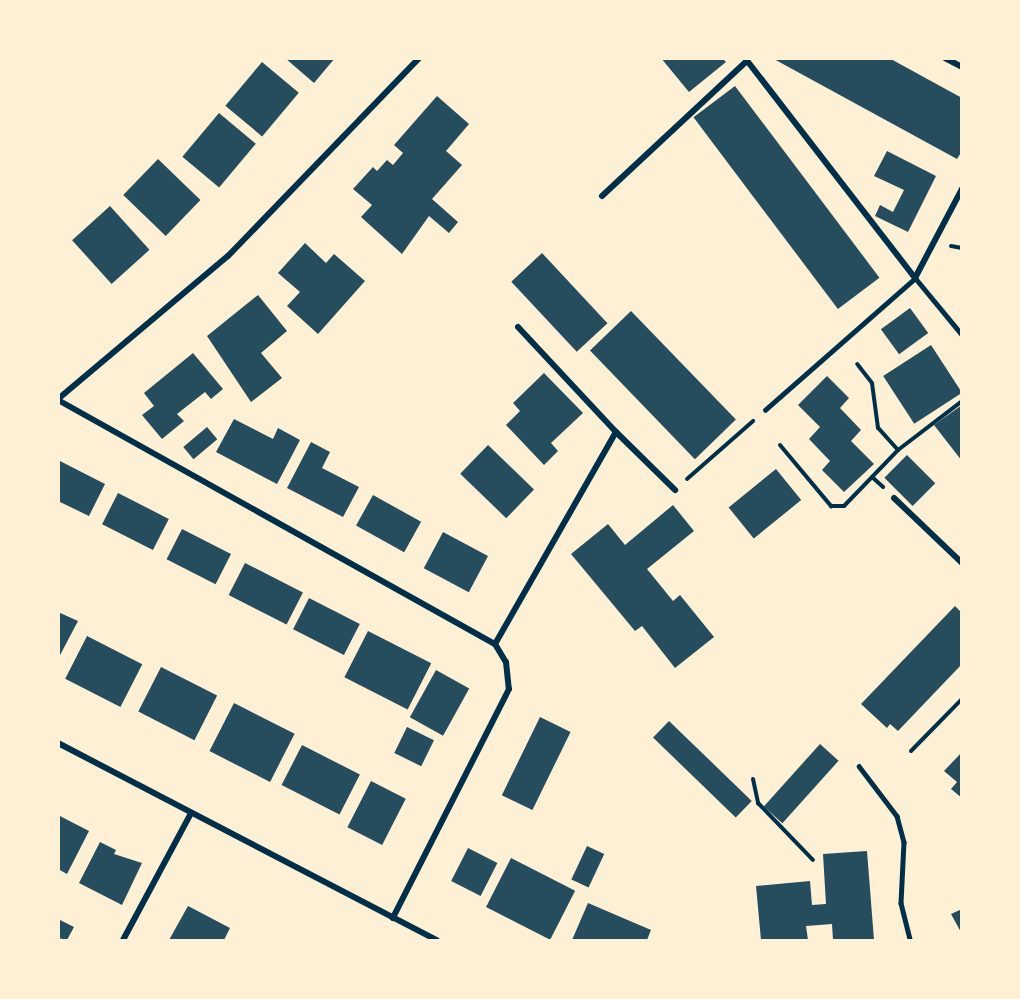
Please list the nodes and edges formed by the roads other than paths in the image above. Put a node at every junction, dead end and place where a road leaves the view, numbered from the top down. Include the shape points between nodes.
1 (419, 58) edge
2 (945, 58) edge
3 (746, 60) edge
4 (962, 67) edge
5 (962, 189) edge
6 (602, 196) dead end
7 (915, 278) junction
8 (518, 327) dead end
9 (962, 335) edge
10 (58, 400) edge
11 (765, 410) road end
12 (616, 432) junction
13 (675, 490) road end
14 (894, 498) dead end
15 (962, 563) edge
16 (495, 644) junction
17 (58, 743) edge
18 (859, 766) dead end
19 (190, 815) junction
20 (393, 918) junction
21 (123, 940) edge
22 (437, 940) edge
23 (910, 940) edge

1 - 10 street via 228,256
2 - 4 street
3 - 6 street
3 - 7 street
5 - 7 street
7 - 9 street
7 - 11 lane
8 - 12 street
10 - 16 street
12 - 13 street
12 - 16 street
14 - 15 street
16 - 20 street via 506,662 509,689
17 - 19 street
18 - 23 lane via 897,816 904,842 902,903
19 - 20 street
19 - 21 street
20 - 22 street

